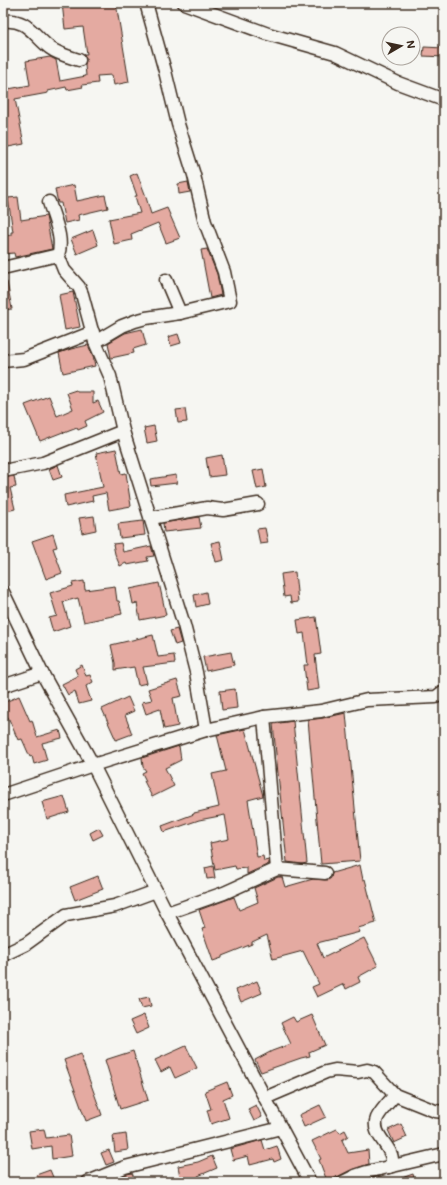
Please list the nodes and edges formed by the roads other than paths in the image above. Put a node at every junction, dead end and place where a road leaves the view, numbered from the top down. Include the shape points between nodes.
1 (146, 3) edge
2 (184, 3) edge
3 (3, 21) edge
4 (79, 60) dead end
5 (444, 100) edge
6 (48, 202) dead end
7 (58, 255) junction
8 (3, 268) edge
9 (166, 280) dead end
10 (180, 313) junction
11 (94, 337) junction
12 (3, 360) edge
13 (122, 431) junction
14 (3, 472) edge
15 (258, 504) dead end
16 (151, 518) junction
17 (3, 592) edge
18 (42, 673) junction
19 (3, 686) edge
20 (444, 691) edge
21 (264, 717) junction
22 (206, 730) junction
23 (92, 765) junction
24 (3, 795) edge
25 (277, 869) junction
26 (325, 873) dead end
27 (156, 891) junction
28 (168, 913) junction
29 (3, 955) edge
30 (395, 1095) junction
31 (265, 1098) junction
32 (444, 1112) edge
33 (281, 1128) junction
34 (444, 1154) edge
35 (389, 1167) junction
36 (88, 1182) edge
37 (310, 1182) edge
38 (343, 1182) edge

1 - 10 street via 205,222 224,272 230,301
2 - 5 street via 268,34 335,53 398,83
3 - 4 street via 12,20 23,24 51,49
6 - 7 street via 60,237
7 - 8 street
7 - 11 street via 64,270 79,287
9 - 10 street
10 - 11 street via 135,321
11 - 12 street via 24,359
11 - 13 street via 110,376
13 - 14 street via 43,463
13 - 16 street
15 - 16 street via 223,510 207,508
16 - 22 street via 184,625 196,672
17 - 18 street
18 - 19 street
18 - 23 street
20 - 21 street via 436,697 367,700 321,711
21 - 22 street
21 - 25 street
22 - 23 street
23 - 24 street
23 - 27 street
25 - 26 street
25 - 28 street via 224,893
27 - 28 street
27 - 29 street via 115,906 66,915 26,944
28 - 31 street
30 - 31 street via 374,1072 335,1070
30 - 32 street via 435,1111
30 - 35 street via 377,1118 376,1126 390,1154 392,1162
31 - 33 street
33 - 36 street via 125,1167
33 - 37 street
34 - 35 street
35 - 38 street

